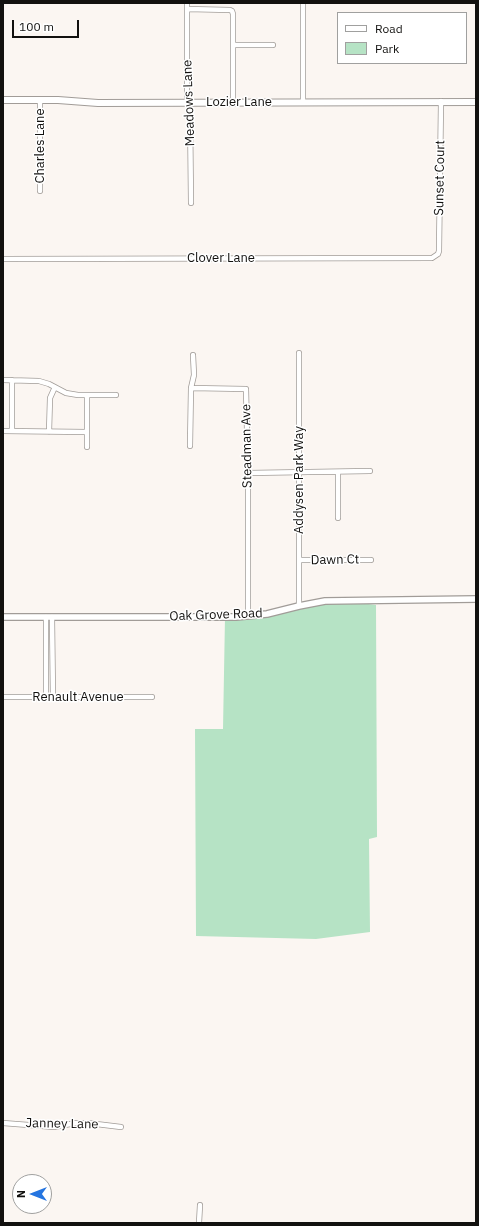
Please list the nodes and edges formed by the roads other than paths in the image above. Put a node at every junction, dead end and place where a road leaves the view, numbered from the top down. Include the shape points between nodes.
1 (187, 3) edge
2 (303, 3) edge
3 (187, 9) junction
4 (233, 45) junction
5 (273, 45) dead end
6 (3, 100) edge
7 (40, 100) junction
8 (304, 101) junction
9 (441, 101) junction
10 (187, 102) junction
11 (233, 102) junction
12 (476, 102) edge
13 (40, 191) dead end
14 (191, 203) dead end
15 (438, 254) joint
16 (3, 258) edge
17 (299, 353) dead end
18 (193, 355) dead end
19 (3, 380) edge
20 (12, 380) junction
21 (55, 387) junction
22 (190, 388) junction
23 (116, 395) dead end
24 (86, 396) junction
25 (3, 431) edge
26 (12, 431) junction
27 (49, 432) junction
28 (87, 432) junction
29 (190, 446) dead end
30 (87, 447) dead end
31 (370, 471) dead end
32 (300, 472) junction
33 (338, 472) junction
34 (248, 473) junction
35 (338, 518) dead end
36 (299, 560) junction
37 (371, 560) dead end
38 (476, 599) edge
39 (299, 606) junction
40 (248, 616) junction
41 (3, 617) edge
42 (49, 617) junction
43 (3, 697) edge
44 (46, 697) junction
45 (53, 697) junction
46 (152, 697) dead end
47 (3, 1123) edge
48 (121, 1127) dead end
49 (200, 1205) dead end
50 (199, 1223) edge

1 - 3 street, Meadows Lane
2 - 8 street
3 - 4 street via 232,11
3 - 10 street, Meadows Lane
4 - 5 street
4 - 11 street
6 - 7 main road, Lozier Lane
7 - 10 main road, Lozier Lane via 92,103
7 - 13 street, Charles Lane
8 - 9 main road, Lozier Lane
8 - 11 main road, Lozier Lane
9 - 12 main road, Lozier Lane
9 - 15 street, Sunset Court
10 - 11 main road, Lozier Lane
10 - 14 street, Meadows Lane via 190,110
15 - 16 street, Clover Lane via 432,258
17 - 32 street, Addysen Park Way
18 - 22 street via 194,375
19 - 20 street
20 - 21 street via 39,381
20 - 26 street
21 - 24 street via 66,393
21 - 27 street via 50,398
22 - 29 street
22 - 34 street, Steadman Ave via 246,389
23 - 24 street
24 - 28 street
25 - 26 street
26 - 27 street
27 - 28 street
28 - 30 street
31 - 33 street
32 - 33 street
32 - 34 street
32 - 36 street, Addysen Park Way
33 - 35 street
34 - 40 street, Steadman Ave
36 - 37 street, Dawn Ct
36 - 39 street, Addysen Park Way
38 - 39 street, Oak Grove Road via 325,600
39 - 40 street, Oak Grove Road
40 - 42 street, Oak Grove Road
41 - 42 street, Oak Grove Road
42 - 44 street
42 - 45 street
43 - 44 street, Renault Avenue
44 - 45 street, Renault Avenue
45 - 46 street, Renault Avenue
47 - 48 street, Janney Lane via 54,1127 88,1123
49 - 50 street

